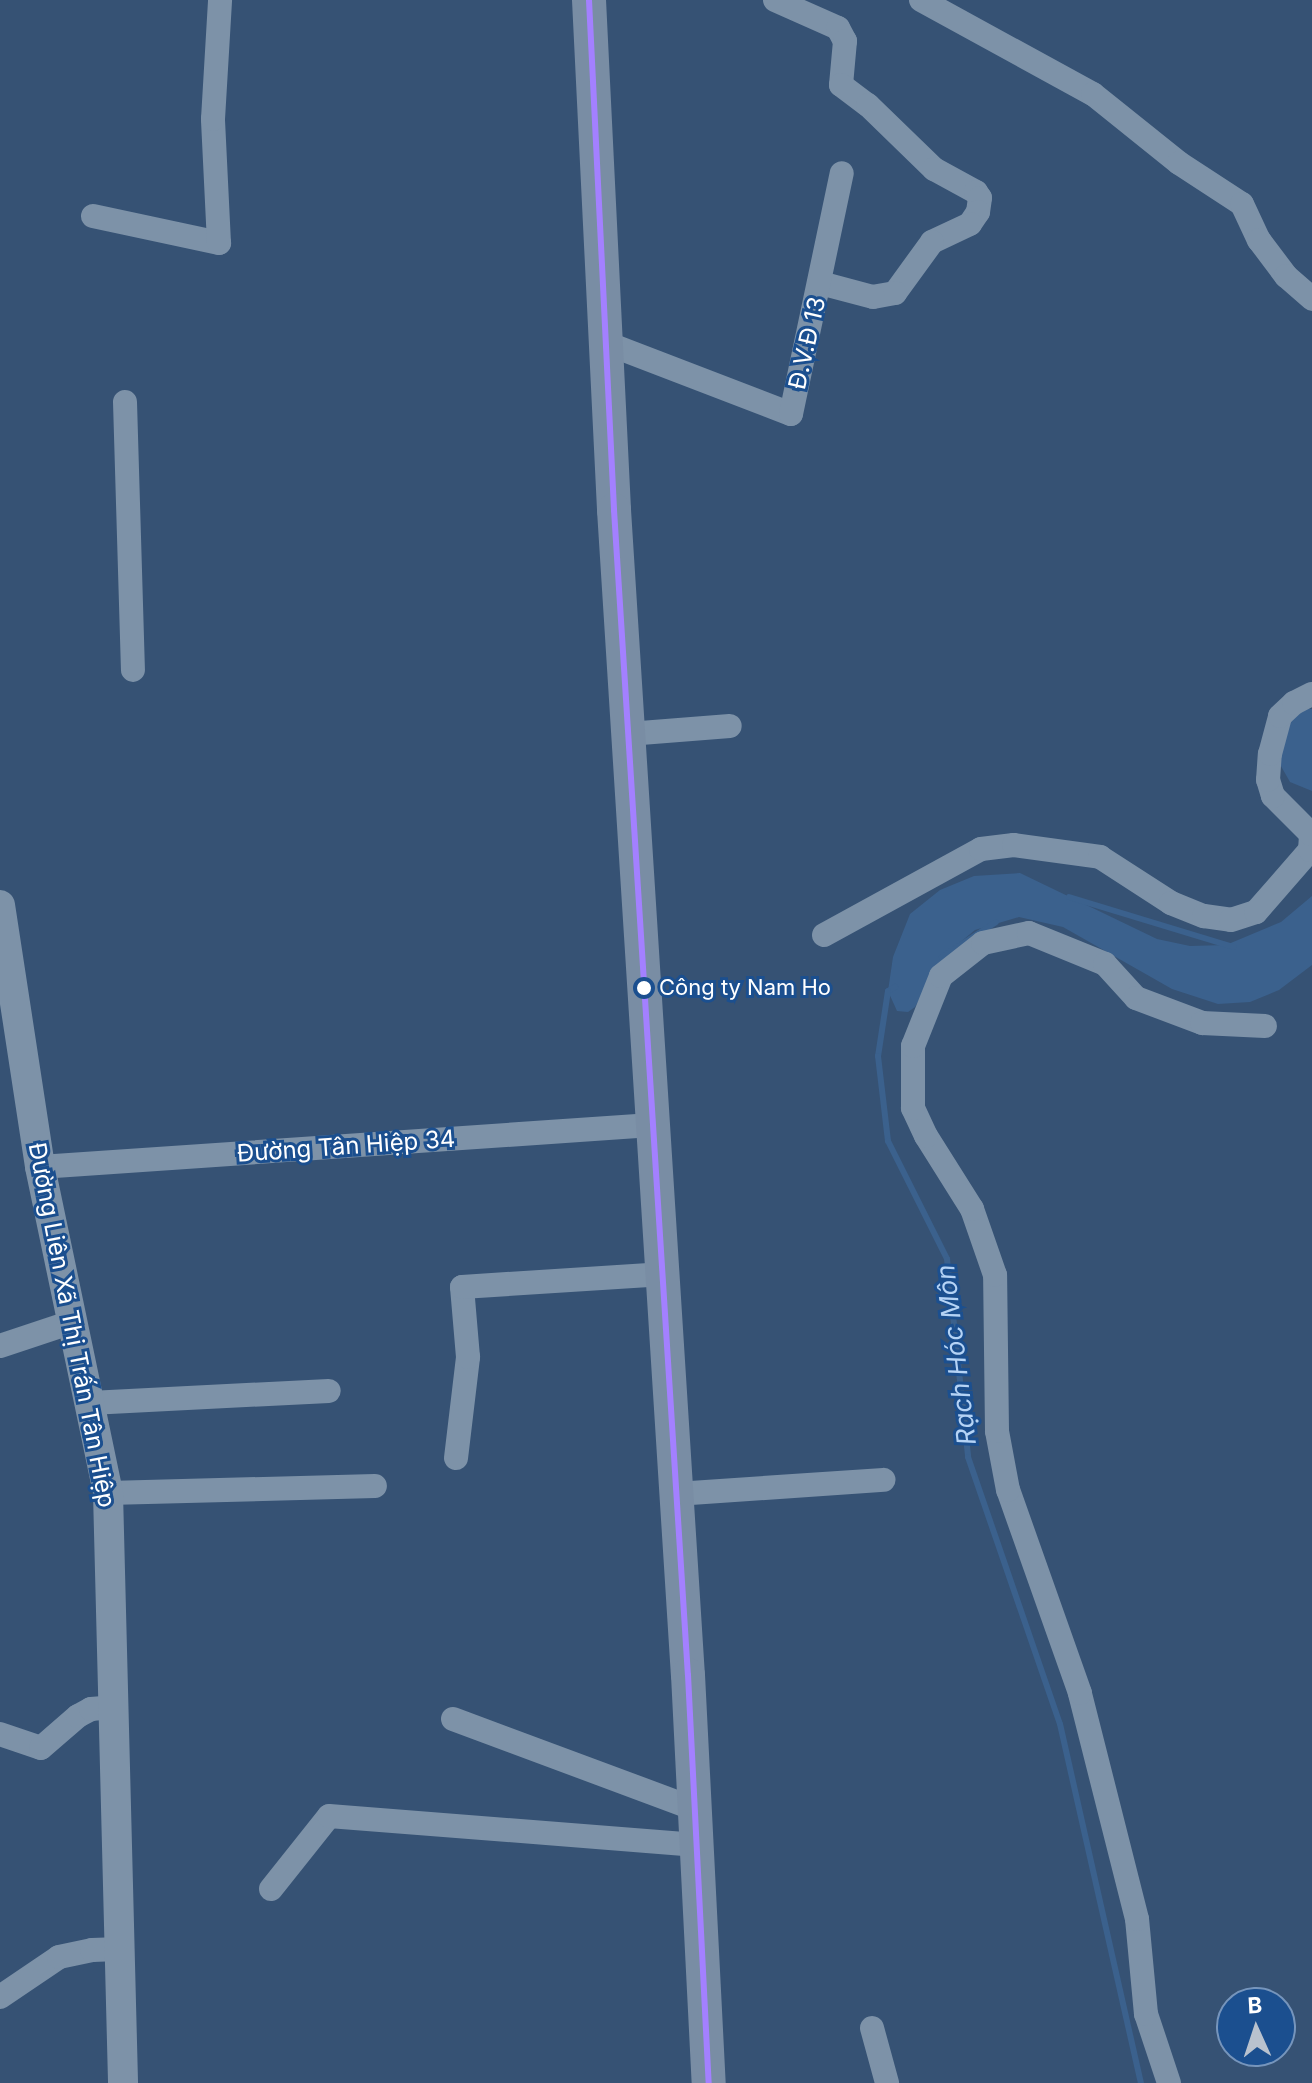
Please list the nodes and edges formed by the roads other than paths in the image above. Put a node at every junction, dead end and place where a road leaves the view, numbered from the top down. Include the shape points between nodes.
1 (220, 0) edge
2 (589, 0) edge
3 (775, 0) edge
4 (921, 0) edge
5 (807, 6) edge
6 (842, 173) dead end
7 (93, 216) dead end
8 (820, 283) junction
9 (1312, 299) edge
10 (606, 343) junction
11 (125, 402) dead end
12 (133, 670) dead end
13 (1312, 694) edge
14 (730, 726) dead end
15 (628, 734) junction
16 (0, 905) edge
17 (824, 935) dead end
18 (1265, 1026) dead end
19 (652, 1125) junction
20 (40, 1167) junction
21 (661, 1274) junction
22 (72, 1322) junction
23 (0, 1346) edge
24 (329, 1391) dead end
25 (90, 1403) junction
26 (456, 1458) dead end
27 (884, 1480) dead end
28 (375, 1486) dead end
29 (108, 1493) junction
30 (676, 1494) junction
31 (113, 1707) junction
32 (453, 1719) dead end
33 (0, 1734) edge
34 (695, 1809) junction
35 (697, 1845) junction
36 (271, 1889) dead end
37 (119, 1949) junction
38 (0, 1997) edge
39 (872, 2028) dead end
40 (123, 2083) edge
41 (709, 2083) edge
42 (887, 2083) edge
43 (1169, 2083) edge

1 - 7 street via 213,119 219,243
2 - 10 main road
3 - 5 street
4 - 9 street via 1093,94 1179,163 1242,204 1259,240
5 - 8 street via 842,32 841,85 934,169 976,192 980,206 970,224 932,242 895,293 873,297
6 - 8 street, Đ.V.Đ 13
8 - 10 street, Đ.V.Đ 13 via 791,414
10 - 15 main road
11 - 12 street
13 - 17 street via 1280,716 1268,780 1273,796 1311,834 1310,850 1256,912 1231,920 1204,916 1171,903 1100,857 1014,845 981,849
14 - 15 street
15 - 19 main road
16 - 20 street, Đường Liên Xã Thị Trấn Tân Hiệp
18 - 43 street via 1202,1023 1136,998 1105,964 1029,933 983,943 941,976 913,1046 913,1108 972,1209 995,1275 997,1431 1008,1490 1080,1693 1137,1919 1146,2014
19 - 20 street, Đường Tân Hiệp 34
19 - 21 main road
20 - 22 street, Đường Liên Xã Thị Trấn Tân Hiệp
21 - 26 street via 462,1287 468,1357
21 - 30 main road
22 - 23 street
22 - 25 street, Đường Liên Xã Thị Trấn Tân Hiệp
24 - 25 street
25 - 29 street, Đường Liên Xã Thị Trấn Tân Hiệp
27 - 30 street
28 - 29 street
29 - 31 street, Đường Liên Xã Thị Trấn Tân Hiệp
30 - 34 main road
31 - 33 street via 78,1716 41,1748
31 - 37 street, Đường Liên Xã Thị Trấn Tân Hiệp
32 - 34 street
34 - 35 main road
35 - 36 street via 329,1816
35 - 41 main road
37 - 38 street via 59,1957
37 - 40 street, Đường Liên Xã Thị Trấn Tân Hiệp
39 - 42 street

